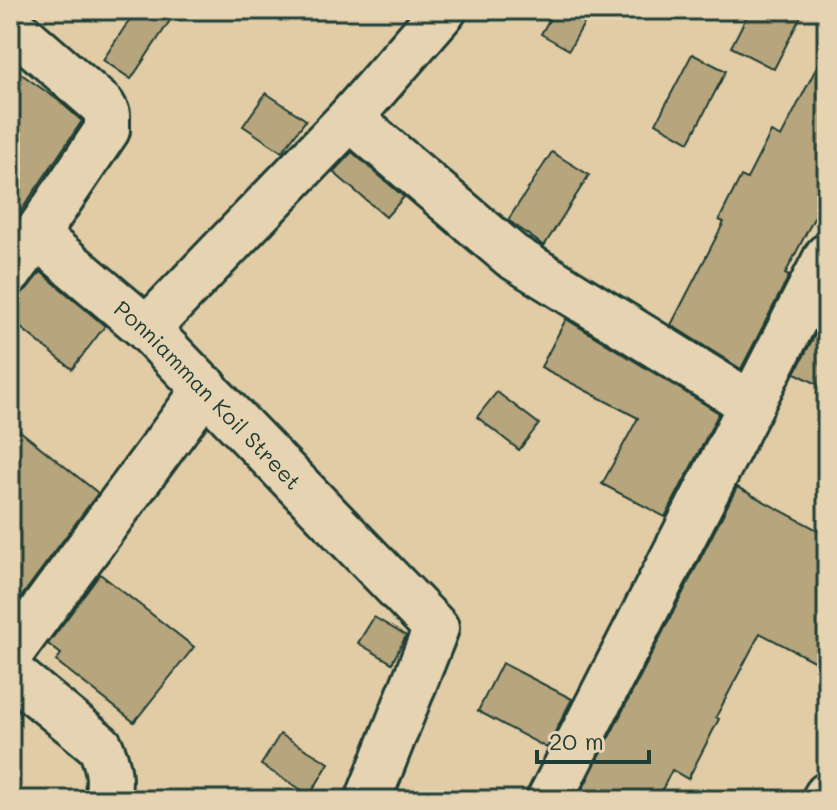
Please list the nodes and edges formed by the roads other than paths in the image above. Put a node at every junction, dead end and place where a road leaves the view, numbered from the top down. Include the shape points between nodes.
1 (444, 10) edge
2 (10, 25) edge
3 (350, 118) junction
4 (36, 235) junction
5 (827, 256) edge
6 (10, 272) edge
7 (147, 329) junction
8 (206, 388) junction
9 (751, 404) junction
10 (10, 654) edge
11 (10, 672) edge
12 (827, 795) edge
13 (107, 800) edge
14 (368, 800) edge
15 (549, 800) edge
16 (824, 800) edge

1 - 3 street
2 - 4 street via 107,114 107,130
3 - 7 street
3 - 9 street via 512,256
4 - 6 street
4 - 7 street, Ponniamman Koil Street
5 - 9 street
7 - 8 street, Ponniamman Koil Street
8 - 10 street
8 - 14 street, Ponniamman Koil Street via 436,628
9 - 15 street
11 - 13 street via 100,746 111,780
12 - 16 street

